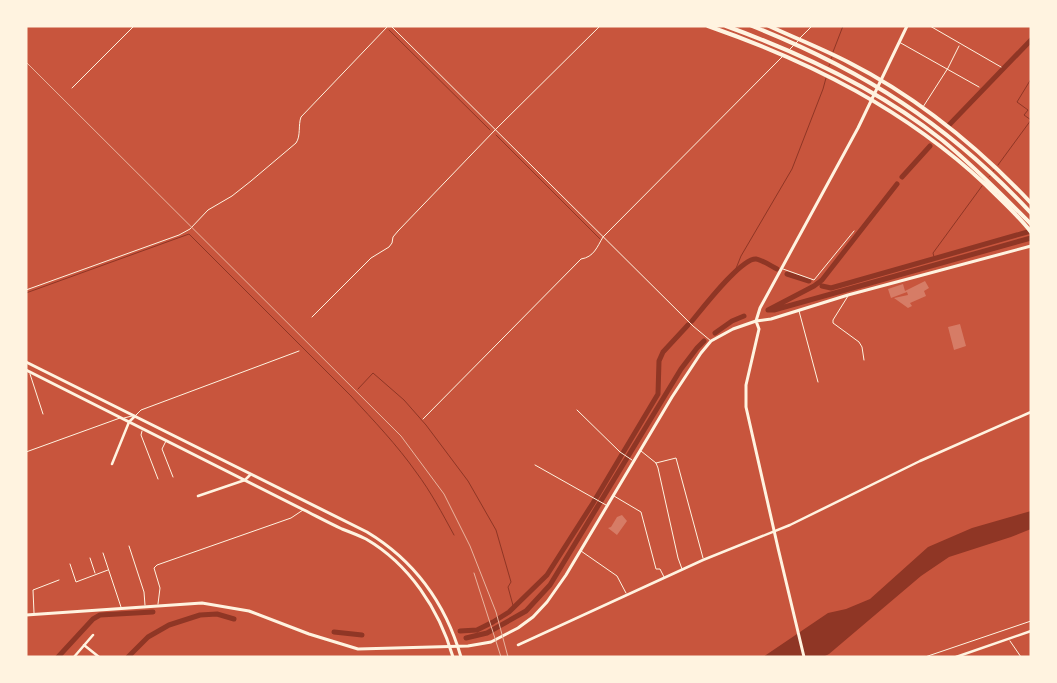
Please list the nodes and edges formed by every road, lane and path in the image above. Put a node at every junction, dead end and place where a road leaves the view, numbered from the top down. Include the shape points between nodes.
1 (134, 26) edge
2 (389, 26) edge
3 (600, 26) edge
4 (708, 26) edge
5 (726, 26) edge
6 (752, 26) edge
7 (768, 26) edge
8 (812, 26) edge
9 (907, 26) edge
10 (930, 26) edge
11 (799, 40) junction
12 (789, 42) junction
13 (899, 42) junction
14 (960, 45) junction
15 (791, 47) junction
16 (784, 54) junction
17 (1001, 67) dead end
18 (948, 68) junction
19 (881, 81) junction
20 (879, 87) junction
21 (979, 87) dead end
22 (72, 88) dead end
23 (875, 94) junction
24 (872, 99) junction
25 (922, 108) junction
26 (495, 130) junction
27 (1031, 203) edge
28 (1031, 213) edge
29 (1030, 228) edge
30 (854, 230) dead end
31 (603, 237) junction
32 (1031, 246) edge
33 (782, 269) junction
34 (26, 290) edge
35 (848, 295) junction
36 (799, 309) junction
37 (312, 317) dead end
38 (756, 321) junction
39 (711, 341) junction
40 (300, 351) dead end
41 (864, 360) dead end
42 (26, 362) edge
43 (28, 371) edge
44 (818, 382) dead end
45 (577, 410) dead end
46 (1031, 412) edge
47 (43, 414) dead end
48 (135, 416) junction
49 (120, 418) junction
50 (423, 419) dead end
51 (129, 422) junction
52 (143, 430) junction
53 (166, 441) junction
54 (641, 451) junction
55 (26, 452) edge
56 (632, 460) junction
57 (656, 463) junction
58 (112, 464) dead end
59 (535, 465) dead end
60 (250, 475) junction
61 (173, 477) dead end
62 (158, 479) dead end
63 (245, 480) junction
64 (198, 496) dead end
65 (614, 496) junction
66 (605, 505) junction
67 (304, 510) junction
68 (129, 546) dead end
69 (580, 551) junction
70 (103, 553) dead end
71 (90, 558) dead end
72 (703, 560) junction
73 (70, 564) dead end
74 (108, 570) junction
75 (682, 570) junction
76 (96, 574) junction
77 (664, 578) junction
78 (59, 580) dead end
79 (627, 596) junction
80 (158, 605) junction
81 (145, 606) junction
82 (121, 608) junction
83 (26, 614) edge
84 (34, 614) junction
85 (1031, 621) edge
86 (1031, 632) edge
87 (93, 634) dead end
88 (1009, 640) junction
89 (84, 645) junction
90 (518, 645) dead end
91 (74, 657) edge
92 (98, 657) edge
93 (453, 657) edge
94 (460, 657) edge
95 (804, 657) edge
96 (924, 657) edge
97 (956, 657) edge
98 (1022, 657) edge

1 - 22 lane
2 - 26 lane
2 - 34 lane via 301,117 296,143 232,196 208,210 190,229
3 - 26 lane
4 - 16 main road
5 - 15 main road
6 - 12 main road
7 - 11 main road
7 - 12 main road
8 - 11 lane
9 - 13 street
10 - 14 lane
11 - 15 lane
11 - 19 main road via 849,62
12 - 15 main road
13 - 18 lane
13 - 19 street
14 - 17 lane
14 - 18 lane
15 - 16 lane
15 - 20 main road
15 - 23 main road
16 - 24 main road
16 - 31 lane
18 - 21 lane
18 - 25 lane
19 - 20 street
19 - 25 main road
20 - 23 street
20 - 28 main road via 965,150
23 - 24 street
23 - 29 main road via 955,151 996,188
24 - 29 main road via 942,146
24 - 33 street
25 - 27 main road via 982,154
26 - 31 lane
26 - 37 lane via 398,231 389,247 371,258
30 - 33 lane via 814,280
31 - 39 lane
31 - 50 lane via 593,254 581,258
32 - 35 street
33 - 38 street
35 - 36 street
35 - 41 lane via 833,323 859,342
36 - 38 street
36 - 44 lane
38 - 39 street
38 - 95 street via 759,329 746,385 746,407
39 - 54 street via 677,389
40 - 48 lane via 141,410
42 - 48 street
43 - 47 lane
43 - 49 street
45 - 56 lane
46 - 72 street via 920,461 790,525
48 - 49 lane
48 - 51 street
48 - 60 street
49 - 51 street
49 - 55 lane
51 - 52 street
51 - 58 street
52 - 53 street
52 - 62 lane via 141,435
53 - 61 lane via 162,449
53 - 63 street
54 - 56 street
54 - 57 lane
56 - 65 street
57 - 72 lane via 676,458
57 - 75 lane
59 - 66 lane
60 - 63 street
60 - 94 street via 358,528 386,544 407,562 444,613
63 - 64 street
63 - 67 street
65 - 66 street
65 - 77 lane via 641,512 656,569 660,569
66 - 69 street
67 - 80 lane via 291,518 157,564 154,570 160,588
67 - 93 street via 356,534 392,558 438,616
68 - 81 lane via 144,592
69 - 79 lane via 617,576
69 - 80 street via 566,576 533,617 491,642 463,646 358,649 249,612 202,603
70 - 74 lane
71 - 76 lane
72 - 75 street
73 - 76 lane via 76,582
74 - 76 lane
74 - 82 lane
75 - 77 street
77 - 79 street
78 - 84 lane via 33,590
79 - 90 street
80 - 81 street
81 - 82 street
82 - 84 street
83 - 84 street
85 - 96 path
86 - 88 street
87 - 89 street
88 - 97 street
88 - 98 path
89 - 91 street
89 - 92 street

